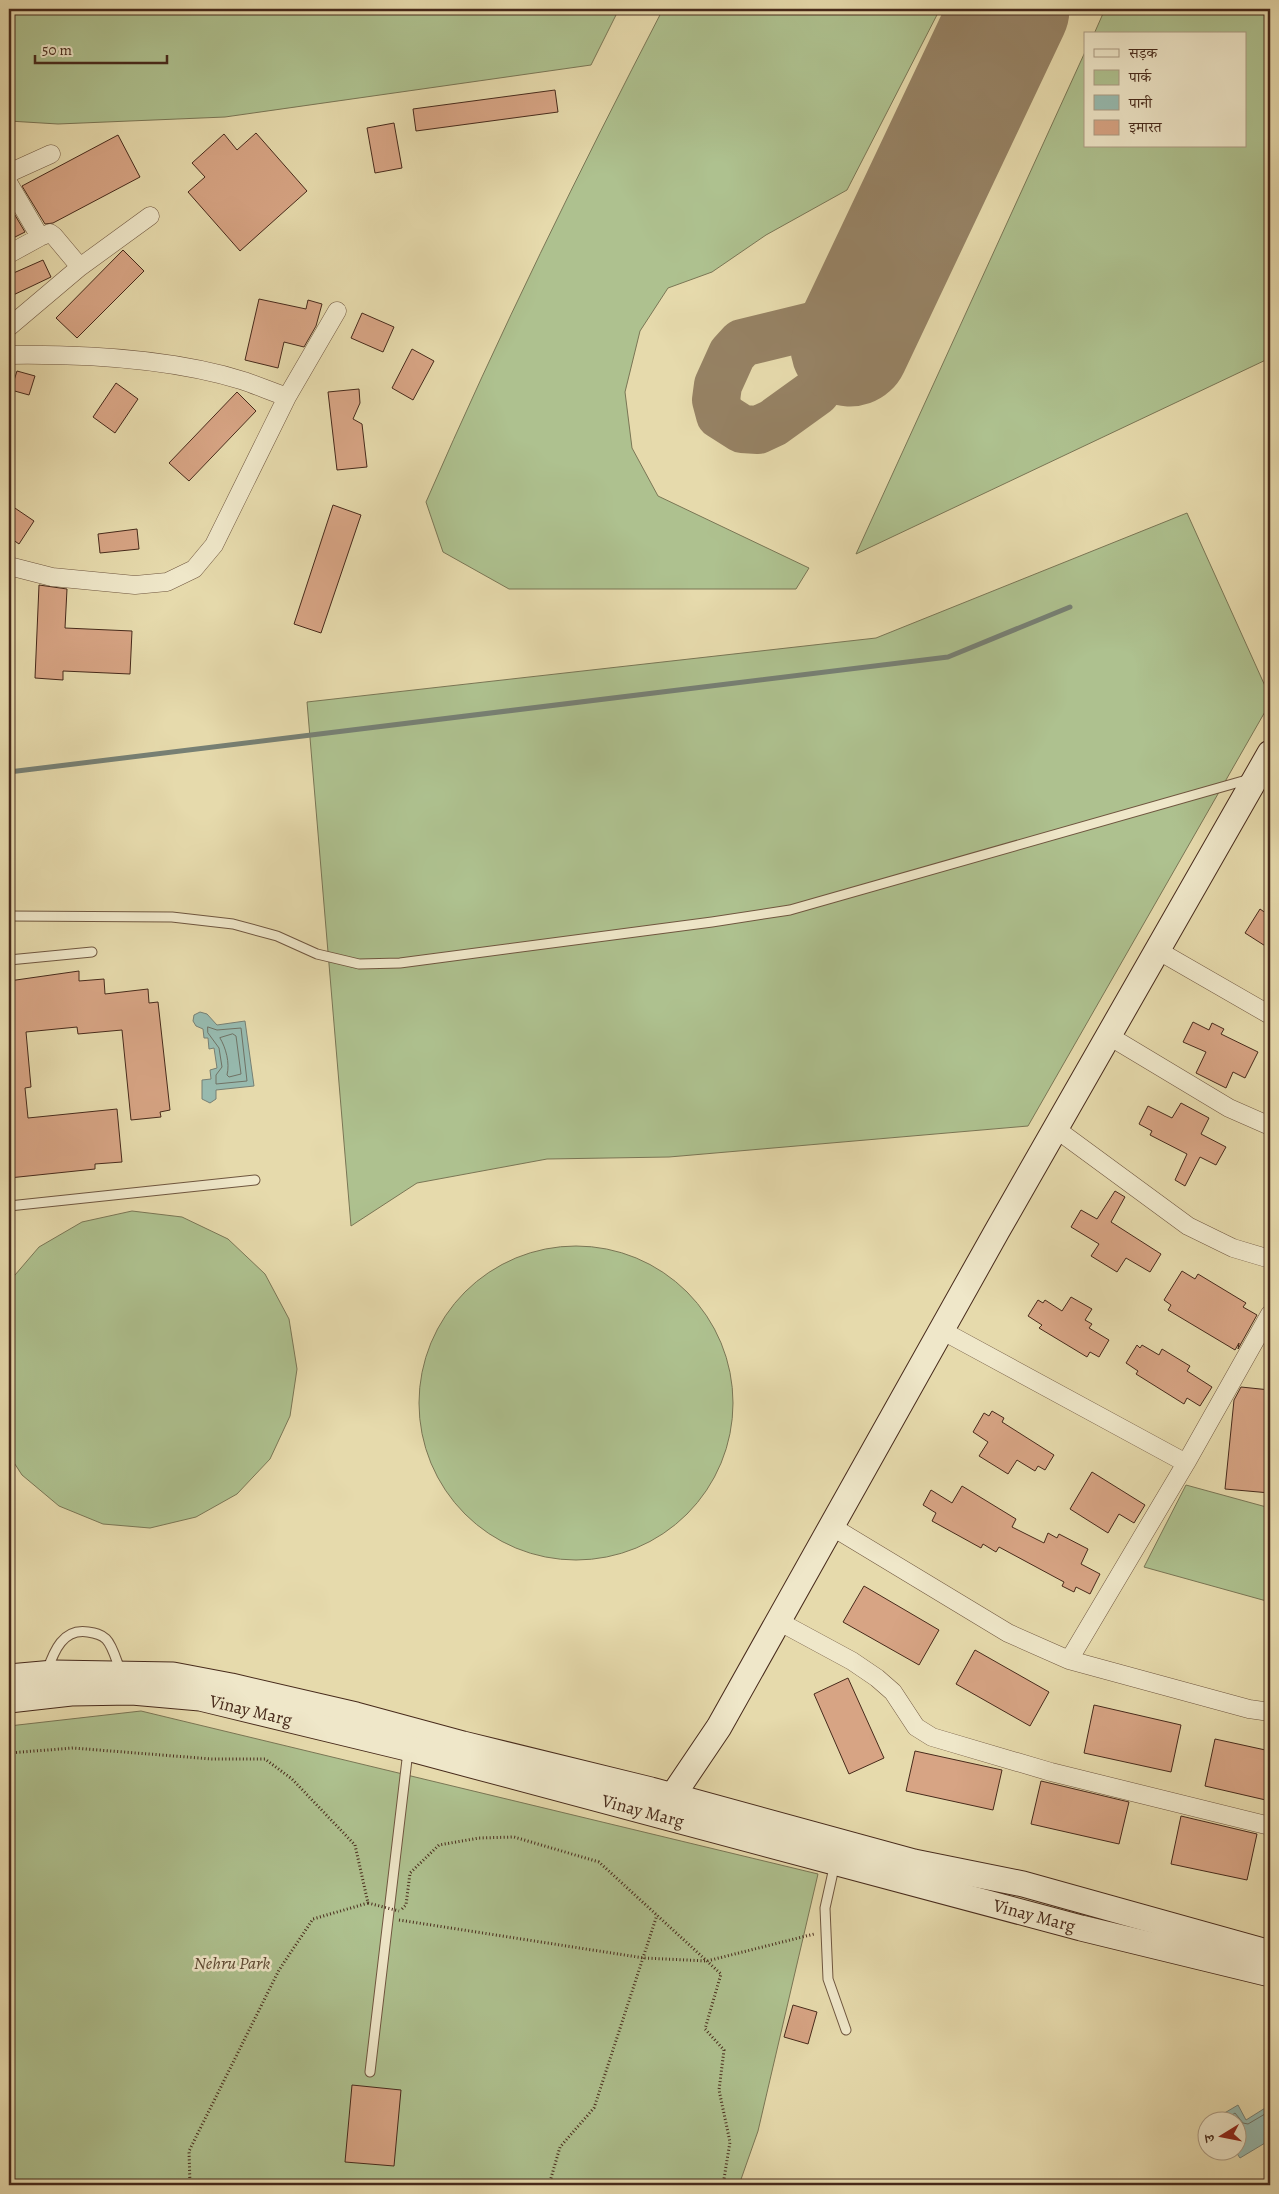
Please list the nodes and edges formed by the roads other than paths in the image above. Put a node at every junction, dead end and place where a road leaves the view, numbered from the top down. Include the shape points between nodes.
1 (51, 154) dead end
2 (9, 173) edge
3 (9, 184) edge
4 (150, 216) dead end
5 (40, 237) junction
6 (9, 254) edge
7 (80, 266) junction
8 (337, 311) dead end
9 (9, 326) edge
10 (9, 354) edge
11 (287, 397) junction
12 (9, 566) edge
13 (1270, 753) edge
14 (1255, 778) junction
15 (9, 916) edge
16 (1157, 950) junction
17 (92, 952) dead end
18 (9, 960) edge
19 (1270, 1015) edge
20 (1109, 1036) junction
21 (1270, 1126) edge
22 (1056, 1129) junction
23 (255, 1180) dead end
24 (9, 1206) edge
25 (1270, 1259) edge
26 (1270, 1314) edge
27 (941, 1330) junction
28 (1186, 1463) junction
29 (831, 1526) junction
30 (778, 1621) junction
31 (1069, 1660) junction
32 (121, 1673) junction
33 (46, 1674) junction
34 (9, 1678) edge
35 (9, 1700) edge
36 (1270, 1712) edge
37 (408, 1748) junction
38 (666, 1805) junction
39 (1270, 1826) edge
40 (835, 1860) junction
41 (1270, 1953) edge
42 (1270, 1974) edge
43 (846, 2030) dead end
44 (370, 2072) dead end

1 - 2 street
3 - 5 street
4 - 7 street
5 - 6 street
5 - 7 street via 50,233
7 - 9 street
8 - 11 street
10 - 11 street via 108,358 190,368 243,381
11 - 12 street via 214,545 194,569 167,582 135,585 52,577
13 - 14 main road
14 - 15 lane via 790,910 400,963 359,964 317,954 276,936 233,924 172,917
14 - 16 main road
16 - 19 street
16 - 20 main road
17 - 18 lane
20 - 21 street via 1229,1108
20 - 22 main road
22 - 25 street via 1188,1226 1233,1248
22 - 27 main road
23 - 24 lane
26 - 28 street
27 - 28 street
27 - 29 main road
28 - 31 street
29 - 30 main road
29 - 31 street via 1008,1633
30 - 38 main road via 718,1727
30 - 39 street via 877,1678 893,1692 916,1727 932,1737 1051,1772
31 - 36 street
32 - 33 main road, Vinay Marg
32 - 33 lane via 107,1640 97,1633 79,1631 67,1636 55,1648
32 - 38 main road, Vinay Marg via 172,1675 356,1714
33 - 34 main road, Vinay Marg
35 - 37 main road, Vinay Marg via 71,1693 132,1692 200,1698
37 - 38 main road, Vinay Marg
37 - 44 lane
38 - 40 main road, Vinay Marg
38 - 41 main road, Vinay Marg via 1023,1884
40 - 42 main road, Vinay Marg via 1081,1928
40 - 43 lane via 825,1908 828,1979

